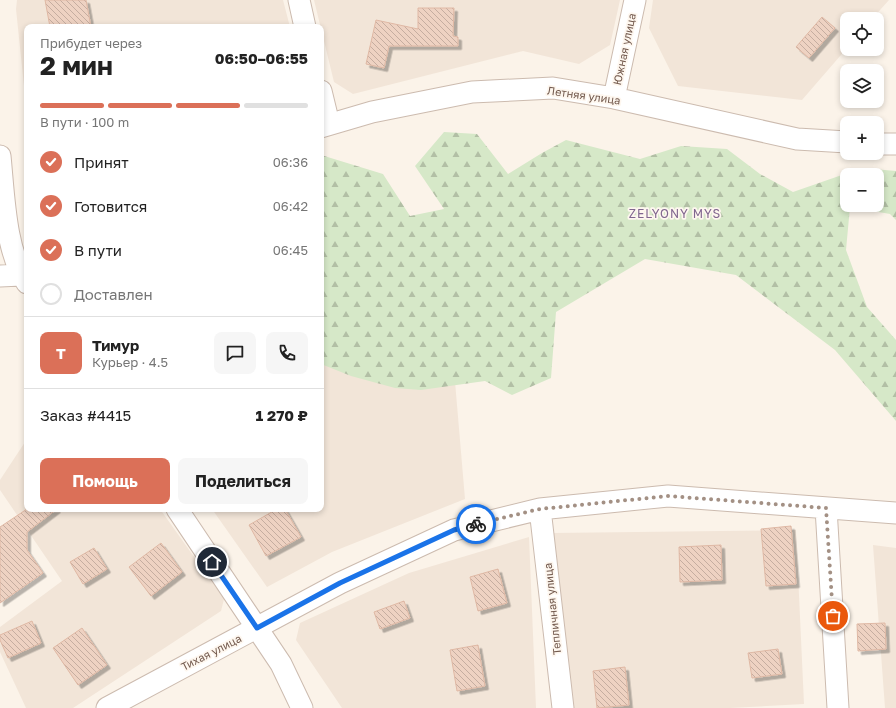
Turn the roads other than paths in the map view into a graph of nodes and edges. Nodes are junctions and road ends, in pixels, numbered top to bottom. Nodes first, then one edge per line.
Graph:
1 (299, 0) edge
2 (635, 0) edge
3 (304, 24) edge
4 (614, 98) junction
5 (325, 125) edge
6 (840, 142) edge
7 (884, 144) edge
8 (896, 144) edge
9 (0, 156) edge
10 (24, 274) edge
11 (0, 276) edge
12 (24, 277) edge
13 (826, 508) junction
14 (540, 509) junction
15 (179, 512) edge
16 (896, 513) edge
17 (257, 628) junction
18 (107, 708) edge
19 (302, 708) edge
20 (563, 708) edge
21 (838, 708) edge

1 - 3 street
2 - 4 street, Южная улица
4 - 5 street, Летняя улица
4 - 6 street, Летняя улица
7 - 8 street
9 - 10 street
11 - 12 street
13 - 14 street, Тихая улица
13 - 16 street, Тихая улица
13 - 21 street
14 - 17 street, Тихая улица
14 - 20 street, Тепличная улица
15 - 17 street
17 - 18 street, Тихая улица
17 - 19 street

